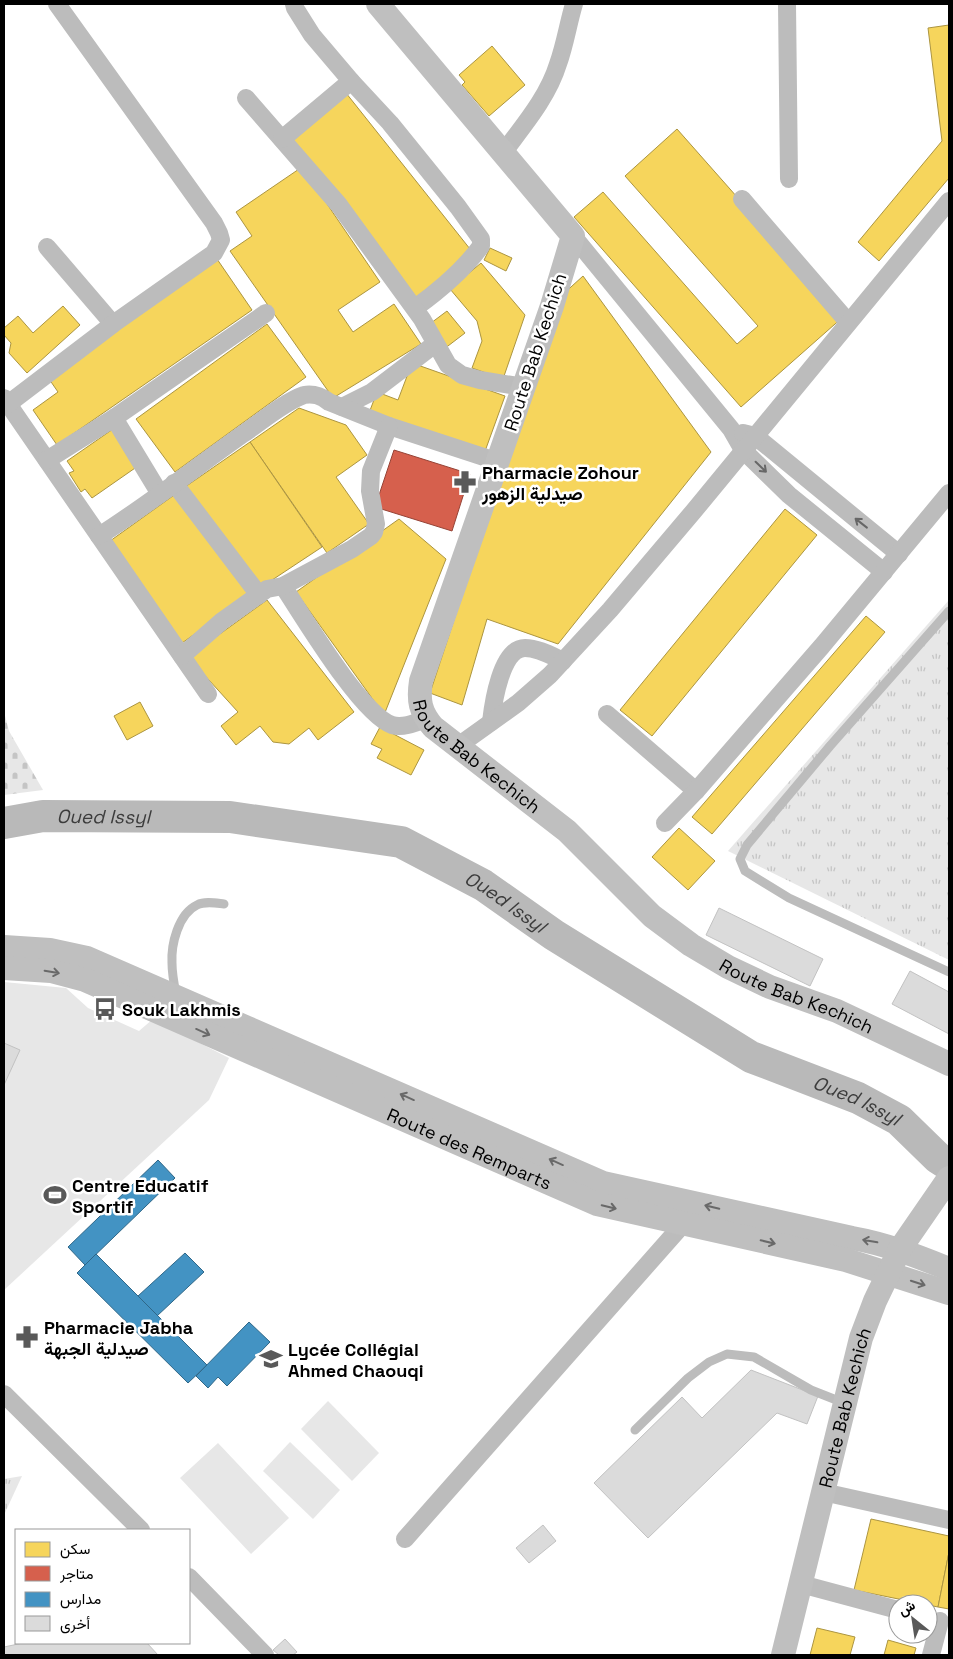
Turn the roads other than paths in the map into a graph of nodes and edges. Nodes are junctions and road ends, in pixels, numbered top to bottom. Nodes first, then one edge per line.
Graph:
1 (57, 4) edge
2 (294, 4) edge
3 (378, 4) edge
4 (574, 4) edge
5 (787, 4) edge
6 (351, 81) junction
7 (246, 98) dead end
8 (282, 139) junction
9 (503, 153) junction
10 (789, 179) dead end
11 (742, 199) dead end
12 (949, 201) edge
13 (572, 236) junction
14 (47, 247) dead end
15 (415, 308) junction
16 (266, 313) dead end
17 (848, 322) junction
18 (113, 324) junction
19 (435, 344) junction
20 (524, 388) junction
21 (6, 401) edge
22 (342, 407) junction
23 (114, 418) junction
24 (389, 426) junction
25 (731, 429) junction
26 (755, 436) junction
27 (743, 450) junction
28 (47, 460) junction
29 (499, 462) junction
30 (174, 483) junction
31 (949, 493) edge
32 (160, 494) junction
33 (99, 536) junction
34 (899, 554) junction
35 (884, 572) junction
36 (283, 586) junction
37 (259, 595) junction
38 (949, 611) edge
39 (182, 656) junction
40 (562, 661) junction
41 (208, 694) dead end
42 (607, 714) dead end
43 (426, 719) junction
44 (491, 722) junction
45 (458, 746) junction
46 (696, 791) junction
47 (665, 824) dead end
48 (224, 904) dead end
49 (4, 948) edge
50 (4, 968) edge
51 (949, 972) edge
52 (175, 1008) junction
53 (949, 1064) edge
54 (949, 1178) edge
55 (684, 1224) junction
56 (900, 1249) junction
57 (949, 1269) edge
58 (888, 1274) junction
59 (949, 1293) edge
60 (4, 1394) edge
61 (845, 1404) junction
62 (635, 1430) dead end
63 (823, 1492) junction
64 (949, 1520) edge
65 (140, 1529) edge
66 (405, 1539) dead end
67 (190, 1579) edge
68 (801, 1584) junction
69 (888, 1607) edge
70 (939, 1621) edge
71 (264, 1655) edge
72 (782, 1655) edge
73 (931, 1655) edge

1 - 18 street
2 - 6 street
3 - 9 main road
4 - 9 street
5 - 10 street
6 - 8 street
6 - 15 street
7 - 8 street
8 - 15 street
9 - 13 main road
11 - 17 street
12 - 17 street
13 - 20 main road, Route Bab Kechich
13 - 25 street
14 - 18 street
15 - 19 street
16 - 23 street
17 - 26 street
18 - 21 street
19 - 20 street
19 - 22 street
20 - 29 main road, Route Bab Kechich
21 - 28 street
22 - 24 street
22 - 30 street
23 - 28 street
23 - 32 street
24 - 29 street
24 - 36 street
25 - 26 street
25 - 27 street
26 - 27 street
34 -> 26 street
27 -> 35 street
27 - 40 street
28 - 33 street
29 - 43 main road, Route Bab Kechich
30 - 32 street
30 - 37 street
31 - 34 street
32 - 33 street
33 - 39 street
34 - 35 street
35 - 46 street
36 - 37 street
36 - 43 street
37 - 39 street
38 - 51 lane
39 - 41 street
40 - 44 street
40 - 44 street
42 - 46 street
43 - 45 main road, Route Bab Kechich
44 - 45 street
45 - 53 main road, Route Bab Kechich
46 - 47 street
48 - 52 lane
49 - 52 main road, Route des Remparts
50 -> 52 main road, Route des Remparts
52 -> 55 main road, Route des Remparts
56 -> 52 main road, Route des Remparts
54 - 56 main road, Route Bab Kechich
55 -> 58 main road, Route des Remparts
55 - 66 street
56 - 57 main road, Route des Remparts
56 - 58 main road, Route Bab Kechich
58 -> 59 main road, Route des Remparts
58 - 61 main road, Route Bab Kechich
60 - 65 street
61 - 62 lane
61 - 63 main road, Route Bab Kechich
63 - 64 street
63 - 68 main road, Route Bab Kechich
67 - 71 street
68 - 69 street
68 - 72 main road, Route Bab Kechich
70 - 73 street

